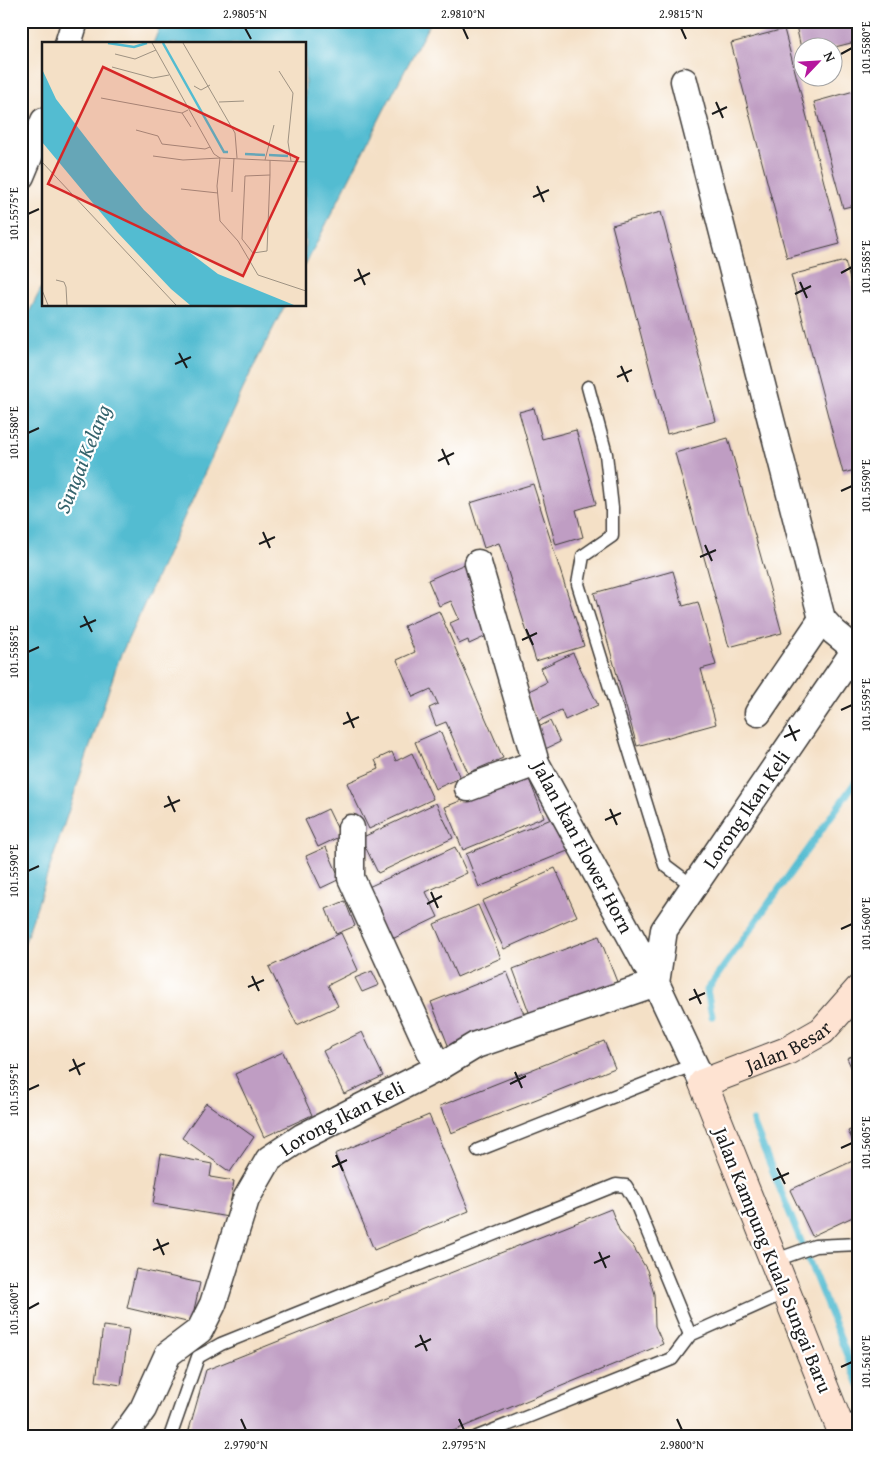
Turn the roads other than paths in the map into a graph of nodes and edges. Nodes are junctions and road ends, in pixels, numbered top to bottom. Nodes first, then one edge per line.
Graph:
1 (75, 21) edge
2 (69, 42) edge
3 (684, 81) dead end
4 (42, 125) edge
5 (21, 176) edge
6 (588, 386) dead end
7 (478, 563) dead end
8 (822, 619) junction
9 (857, 646) edge
10 (758, 713) dead end
11 (536, 763) junction
12 (468, 788) dead end
13 (351, 828) dead end
14 (693, 886) junction
15 (656, 983) junction
16 (859, 989) edge
17 (438, 1068) junction
18 (699, 1074) junction
19 (478, 1150) dead end
20 (859, 1244) edge
21 (782, 1258) junction
22 (786, 1292) junction
23 (690, 1335) junction
24 (849, 1425) edge
25 (123, 1437) edge
26 (170, 1437) edge
27 (478, 1437) edge

1 - 2 street
3 - 8 street
4 - 5 street
6 - 14 lane
7 - 11 street, Jalan Ikan Flower Horn
8 - 9 street
8 - 10 street
9 - 14 street, Lorong Ikan Keli
11 - 12 street
11 - 15 street, Jalan Ikan Flower Horn
13 - 17 street
14 - 15 street, Lorong Ikan Keli
15 - 17 street, Lorong Ikan Keli
15 - 18 street
16 - 18 street, Jalan Besar
17 - 25 street, Lorong Ikan Keli
18 - 19 lane
18 - 21 street, Jalan Kampung Kuala Sungai Baru
20 - 21 lane
21 - 22 street, Jalan Kampung Kuala Sungai Baru
22 - 23 lane
22 - 24 street, Jalan Kampung Kuala Sungai Baru
23 - 26 lane
23 - 27 lane

